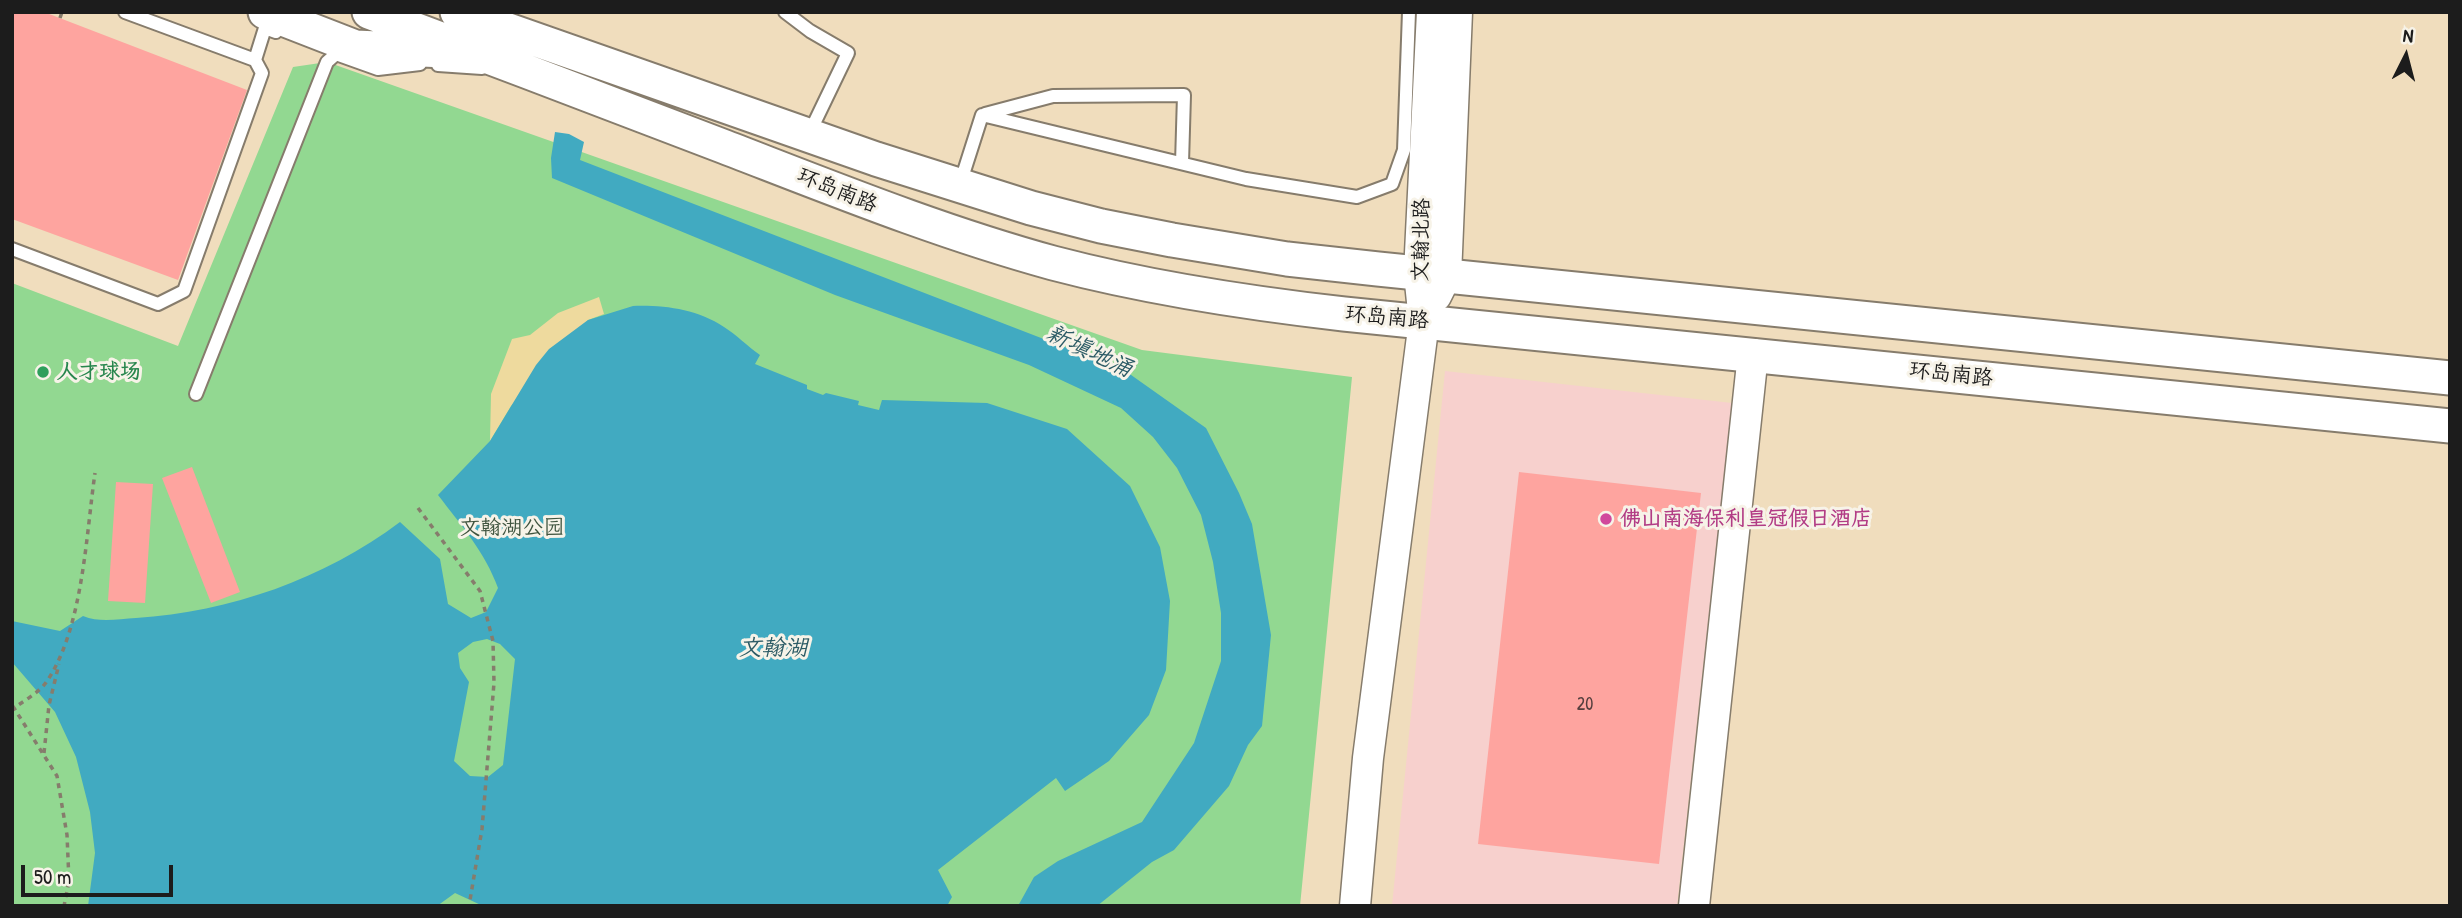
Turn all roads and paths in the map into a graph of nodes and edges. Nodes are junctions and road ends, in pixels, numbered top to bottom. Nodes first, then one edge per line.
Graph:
1 (62, 12) edge
2 (125, 12) edge
3 (265, 12) edge
4 (369, 12) edge
5 (457, 12) edge
6 (785, 12) edge
7 (1409, 12) edge
8 (1432, 12) edge
9 (1457, 12) edge
10 (60, 18) dead end
11 (289, 37) dead end
12 (475, 52) junction
13 (255, 60) junction
14 (528, 71) junction
15 (982, 115) junction
16 (809, 135) junction
17 (1182, 163) junction
18 (959, 186) junction
19 (12, 249) edge
20 (1432, 275) junction
21 (1424, 321) junction
22 (1753, 354) junction
23 (2450, 378) edge
24 (196, 394) dead end
25 (2450, 426) edge
26 (95, 473) dead end
27 (418, 508) dead end
28 (60, 658) junction
29 (13, 707) edge
30 (44, 754) junction
31 (64, 906) edge
32 (469, 906) edge
33 (1355, 906) edge
34 (1694, 906) edge

1 - 10 path
2 - 13 lane
3 - 12 main road
4 - 12 main road, 环岛南路
5 - 16 main road, 环岛南路
6 - 16 lane
7 - 17 lane
8 - 20 street, 文翰北路
9 - 20 street, 文翰北路
11 - 13 lane
12 - 14 main road, 环岛南路
13 - 19 lane
14 - 21 main road, 环岛南路
14 - 24 lane
15 - 17 lane
15 - 17 lane
15 - 18 lane
16 - 18 main road, 环岛南路
18 - 20 main road, 环岛南路
20 - 21 street, 文翰北路
20 - 23 main road, 环岛南路
21 - 22 main road, 环岛南路
21 - 33 street, 文翰北路
22 - 25 main road, 环岛南路
22 - 34 street
26 - 28 path
27 - 32 path
28 - 29 path
28 - 30 path
29 - 30 path
30 - 31 path

